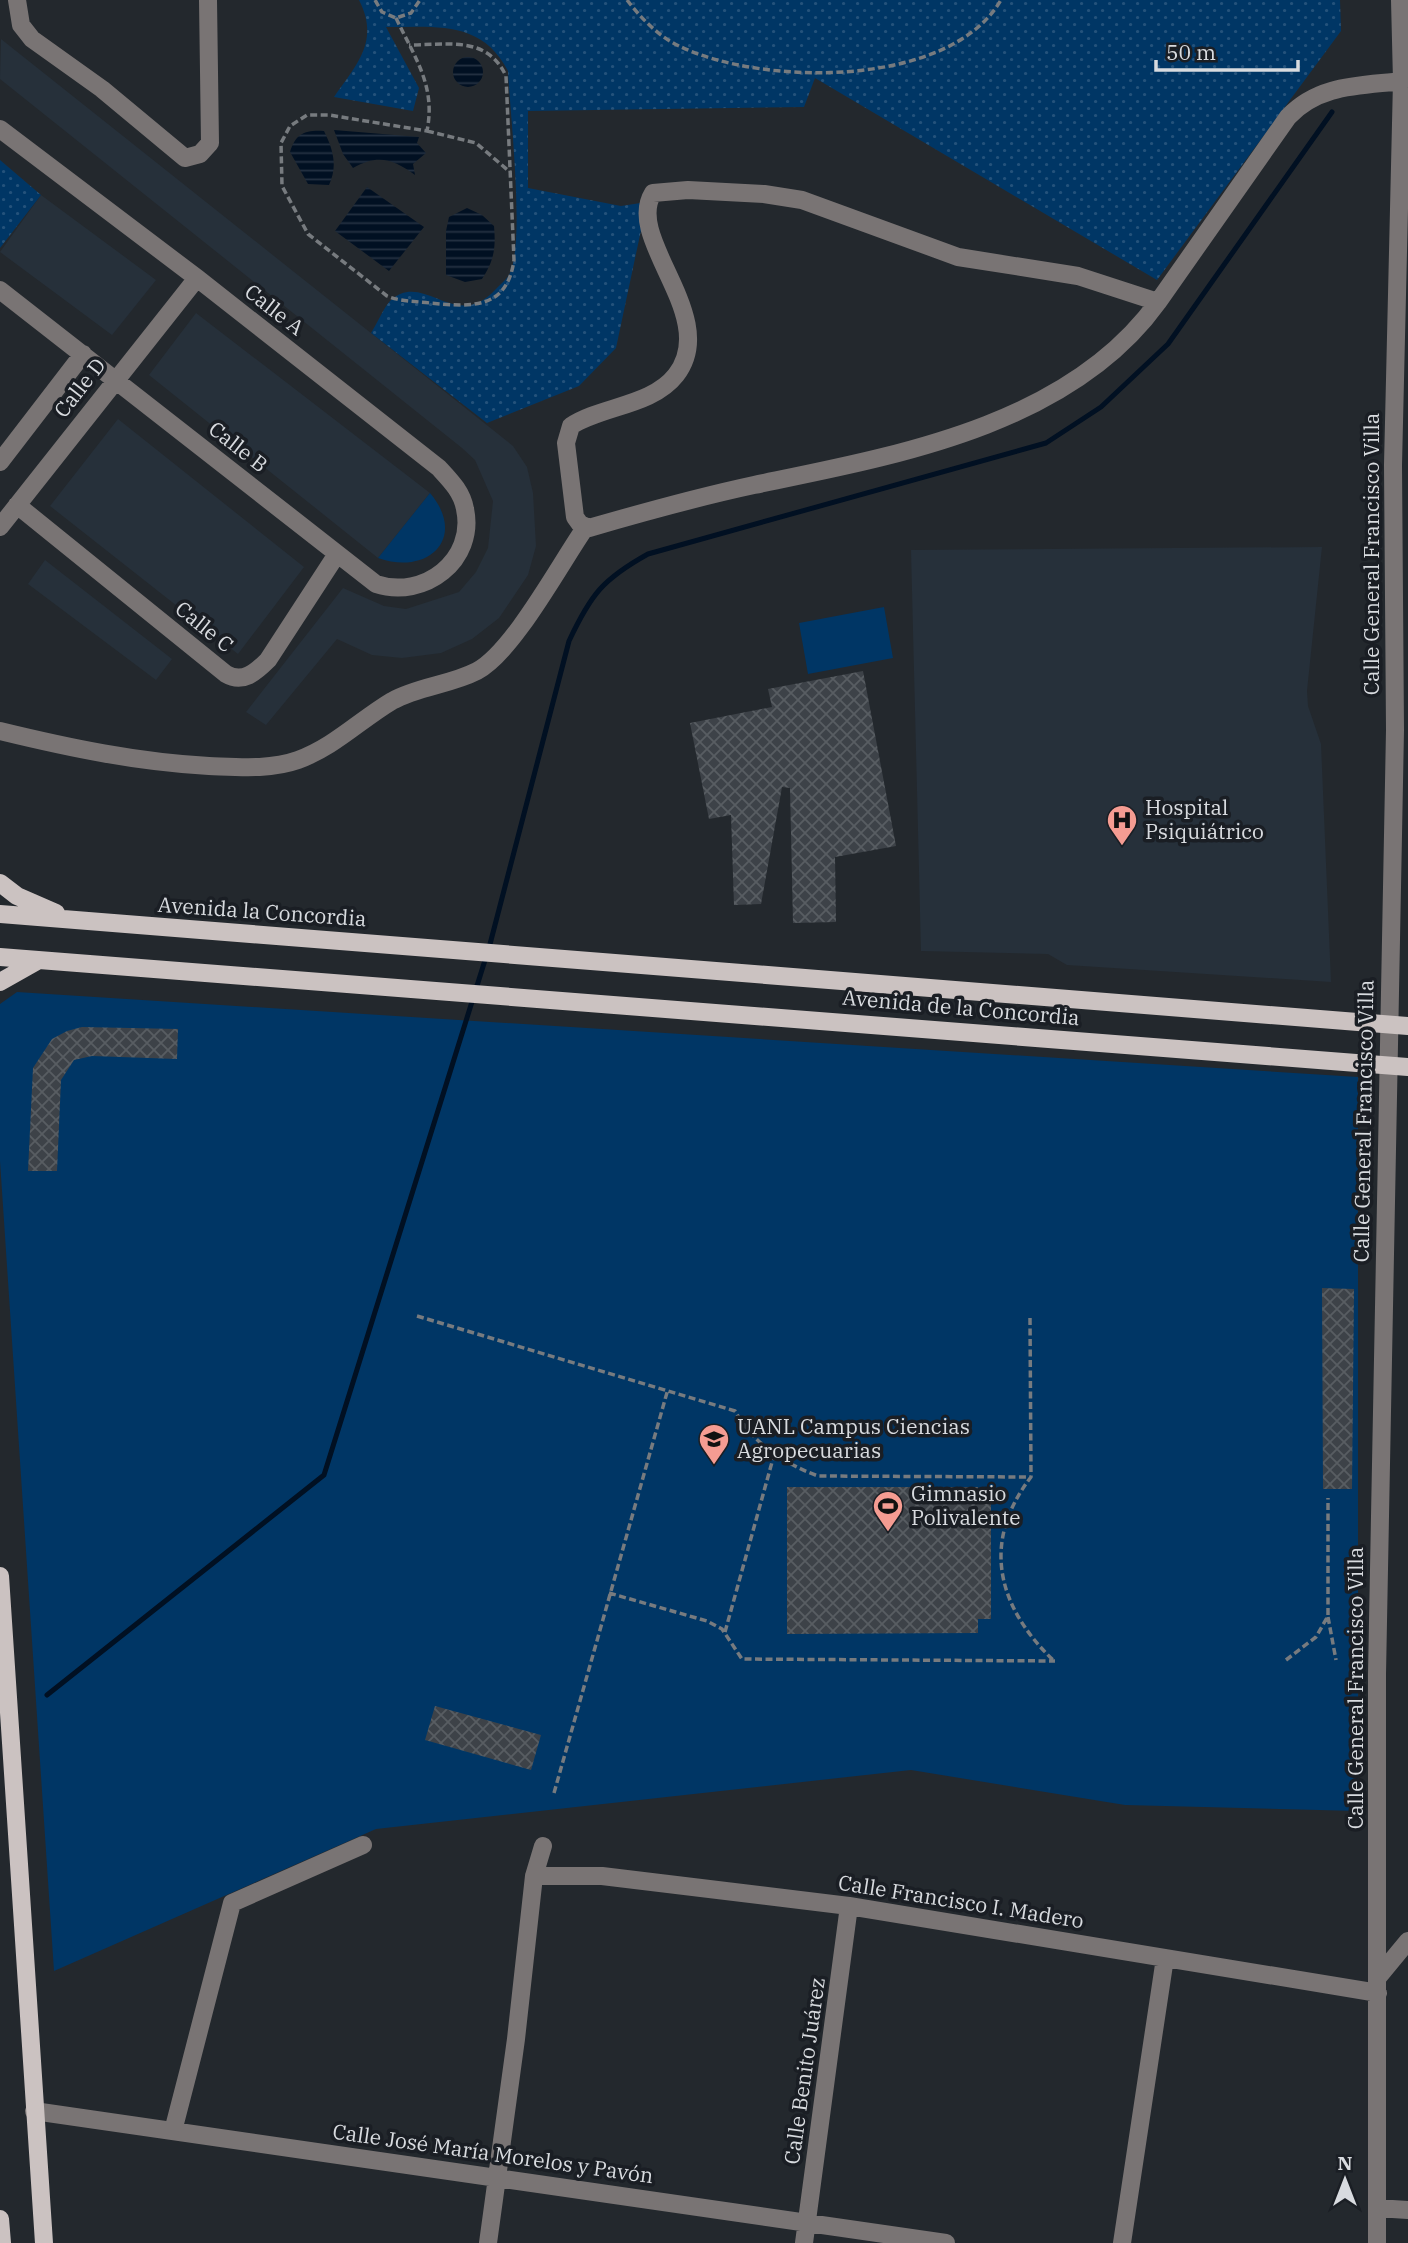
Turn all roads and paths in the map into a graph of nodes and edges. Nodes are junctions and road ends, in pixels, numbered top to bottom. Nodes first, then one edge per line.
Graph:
1 (208, 0) edge
2 (375, 0) edge
3 (420, 0) edge
4 (627, 0) edge
5 (1001, 0) edge
6 (1400, 0) edge
7 (11, 6) edge
8 (397, 18) junction
9 (409, 45) junction
10 (1402, 81) junction
11 (0, 129) edge
12 (427, 131) junction
13 (511, 173) junction
14 (197, 278) junction
15 (0, 290) edge
16 (1158, 302) junction
17 (83, 354) junction
18 (116, 379) junction
19 (0, 462) edge
20 (17, 505) junction
21 (0, 527) edge
22 (585, 528) junction
23 (337, 554) junction
24 (454, 558) joint
25 (0, 731) edge
26 (0, 883) edge
27 (0, 914) edge
28 (72, 920) junction
29 (522, 955) joint
30 (0, 957) edge
31 (40, 960) junction
32 (0, 982) edge
33 (1389, 1024) junction
34 (1408, 1026) edge
35 (1387, 1064) junction
36 (1408, 1067) edge
37 (417, 1316) dead end
38 (1030, 1318) dead end
39 (668, 1390) junction
40 (774, 1455) junction
41 (1031, 1476) junction
42 (1328, 1498) dead end
43 (0, 1576) edge
44 (609, 1593) junction
45 (1328, 1616) junction
46 (725, 1632) junction
47 (1286, 1660) dead end
48 (1336, 1660) dead end
49 (554, 1793) dead end
50 (363, 1845) dead end
51 (543, 1846) dead end
52 (534, 1876) junction
53 (849, 1906) junction
54 (1408, 1941) edge
55 (1165, 1958) junction
56 (1378, 1985) junction
57 (34, 2111) junction
58 (173, 2131) junction
59 (498, 2178) junction
60 (1377, 2208) junction
61 (1408, 2210) edge
62 (0, 2219) edge
63 (807, 2223) junction
64 (2, 2243) edge
65 (44, 2243) edge
66 (488, 2243) edge
67 (804, 2243) edge
68 (946, 2243) edge
69 (1122, 2243) edge
70 (1377, 2243) edge

1 - 7 street
2 - 8 path
3 - 8 path
4 - 5 path
6 - 10 street, Calle General Francisco Villa
8 - 9 path
9 - 12 path
9 - 13 path
10 - 16 street
10 - 33 street, Calle General Francisco Villa
11 - 14 street, Calle A
12 - 13 path
12 - 13 path
14 - 18 street, Calle D
14 - 24 street, Calle A
15 - 17 street, Calle B
16 - 22 street
16 - 22 street
17 - 18 street, Calle B
17 - 19 street
18 - 20 street, Calle D
18 - 23 street, Calle B
20 - 21 street, Calle D
20 - 23 street, Calle C
22 - 25 street
23 - 24 street, Calle B
26 - 28 main road
27 - 28 main road, Avenida la Concordia
28 - 29 main road, Avenida la Concordia
29 - 33 main road, Avenida de la Concordia
30 - 31 main road
31 - 32 main road
31 - 35 main road, Avenida de la Concordia
33 - 34 main road, Avenida de la Concordia
33 - 35 street, Calle General Francisco Villa
35 - 36 main road, Avenida de la Concordia
35 - 56 street, Calle General Francisco Villa
37 - 39 path
38 - 41 path
39 - 40 path
39 - 44 path
40 - 41 path
40 - 46 path
41 - 46 path
42 - 45 path
43 - 57 main road
44 - 46 path
44 - 49 path
45 - 47 path
45 - 48 path
50 - 58 street
51 - 52 street
52 - 53 street, Calle Francisco I. Madero
52 - 59 street
53 - 55 street, Calle Francisco I. Madero
53 - 63 street, Calle Benito Juárez
54 - 56 street
55 - 56 street, Calle Francisco I. Madero
55 - 69 street
56 - 60 street, Calle General Francisco Villa
57 - 58 street, Calle José María Morelos y Pavón
57 - 65 main road
58 - 59 street, Calle José María Morelos y Pavón
59 - 63 street, Calle José María Morelos y Pavón
59 - 66 street
60 - 61 street
60 - 70 street, Calle General Francisco Villa
62 - 64 main road
63 - 67 street, Calle Benito Juárez
63 - 68 street, Calle José María Morelos y Pavón

